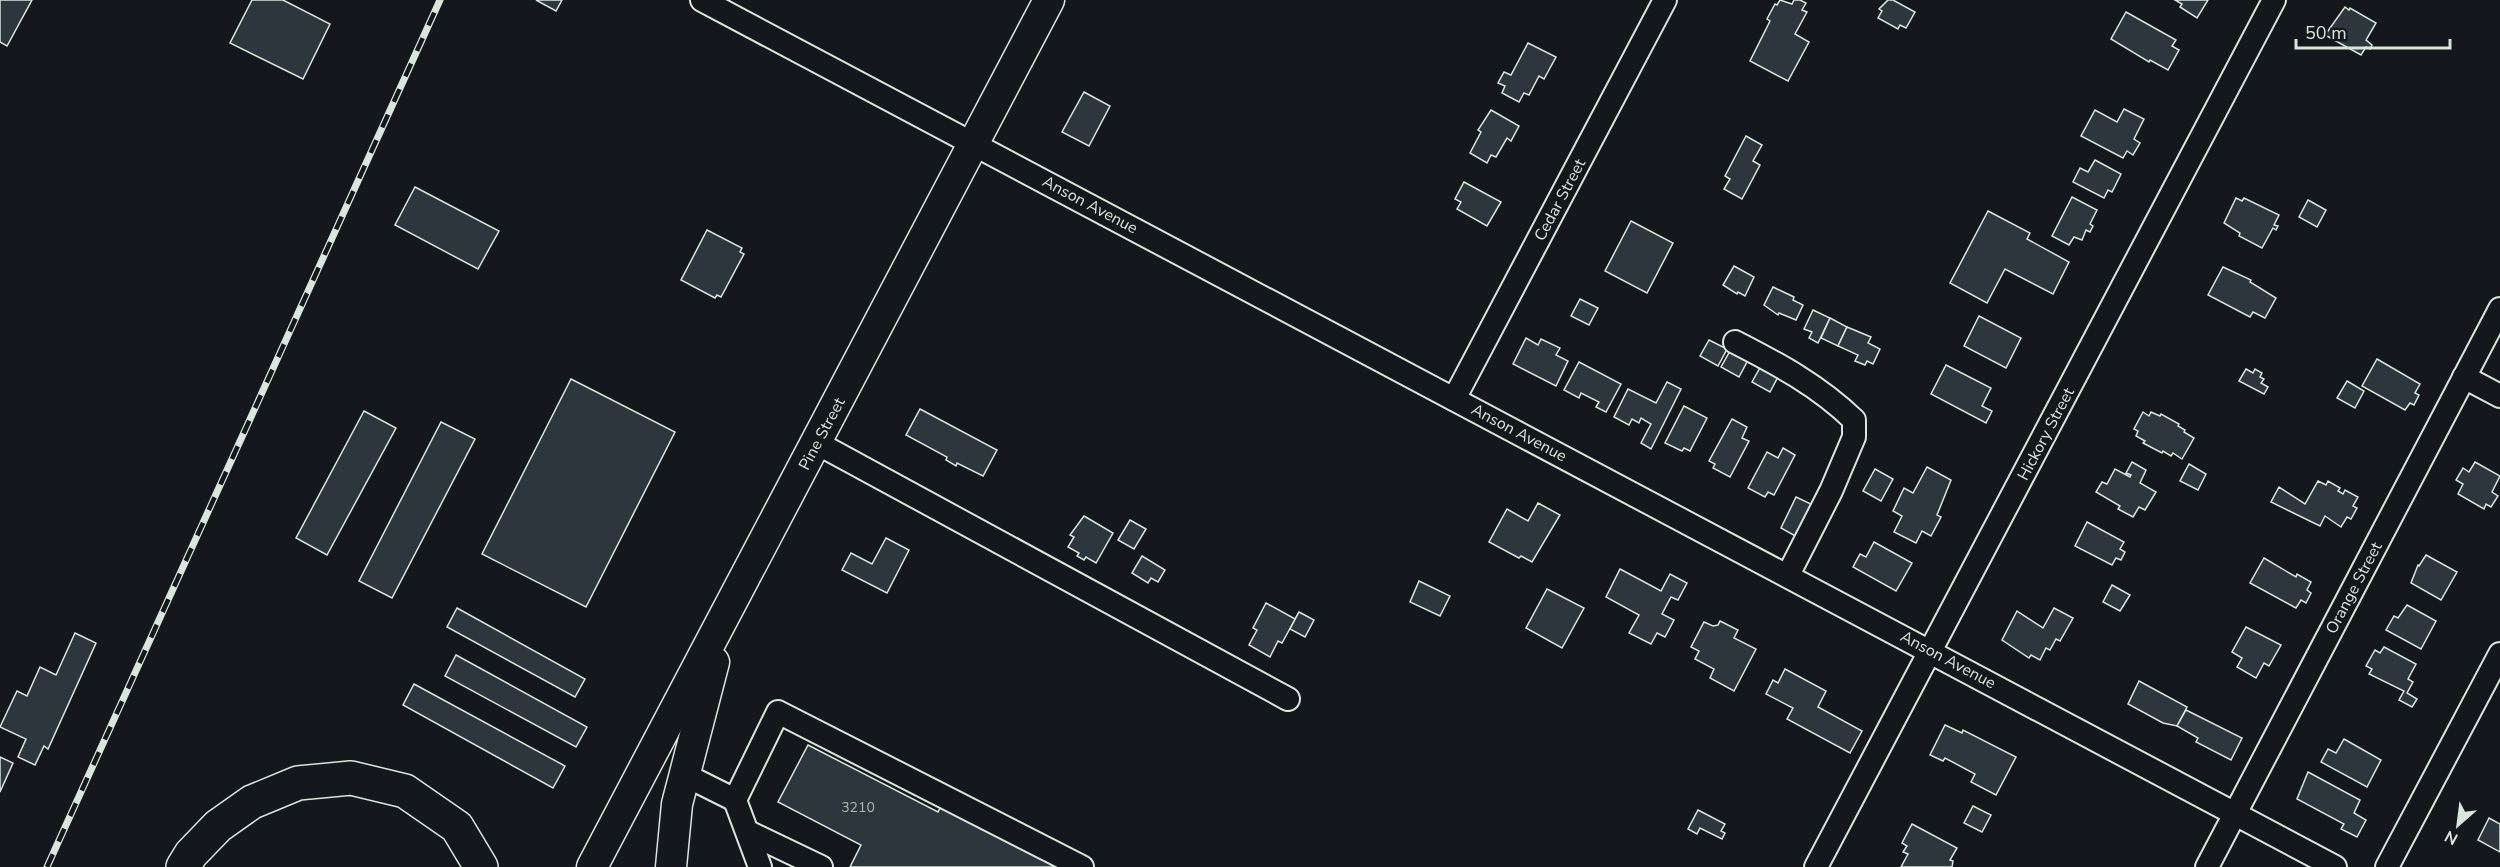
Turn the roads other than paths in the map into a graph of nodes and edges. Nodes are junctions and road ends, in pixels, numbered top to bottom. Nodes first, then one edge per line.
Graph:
1 (702, 0) edge
2 (1049, 0) edge
3 (1665, 0) edge
4 (2274, 0) edge
5 (974, 143) junction
6 (2500, 309) edge
7 (1735, 342) dead end
8 (2464, 377) junction
9 (2500, 396) edge
10 (1454, 399) junction
11 (818, 443) junction
12 (1788, 576) junction
13 (726, 614) junction
14 (1932, 651) junction
15 (2500, 654) edge
16 (1288, 699) dead end
17 (685, 775) junction
18 (735, 800) junction
19 (2235, 814) junction
20 (748, 832) junction
21 (183, 867) edge
22 (482, 867) edge
23 (592, 867) edge
24 (671, 867) edge
25 (760, 867) edge
26 (821, 867) edge
27 (1082, 867) edge
28 (1816, 867) edge
29 (2207, 867) edge
30 (2335, 867) edge
31 (2386, 867) edge

1 - 5 street, Anson Avenue
2 - 5 main road, Pine Street
3 - 10 street, Cedar Street
4 - 14 street, Hickory Street
5 - 10 street, Anson Avenue
5 - 11 main road, Pine Street
6 - 8 street, Orange Street
7 - 12 street
8 - 9 street
8 - 19 street, Orange Street
10 - 12 street, Anson Avenue
11 - 13 main road, Pine Street
11 - 16 street
12 - 14 street, Anson Avenue
13 - 17 main road
13 - 23 main road, Pine Street
14 - 19 street, Anson Avenue
14 - 28 street, Hickory Street
15 - 31 street
17 - 18 street
17 - 24 main road
18 - 20 street
18 - 27 street
19 - 29 street, Orange Street
19 - 30 street, Anson Avenue
20 - 25 street
20 - 26 street
21 - 22 highway

